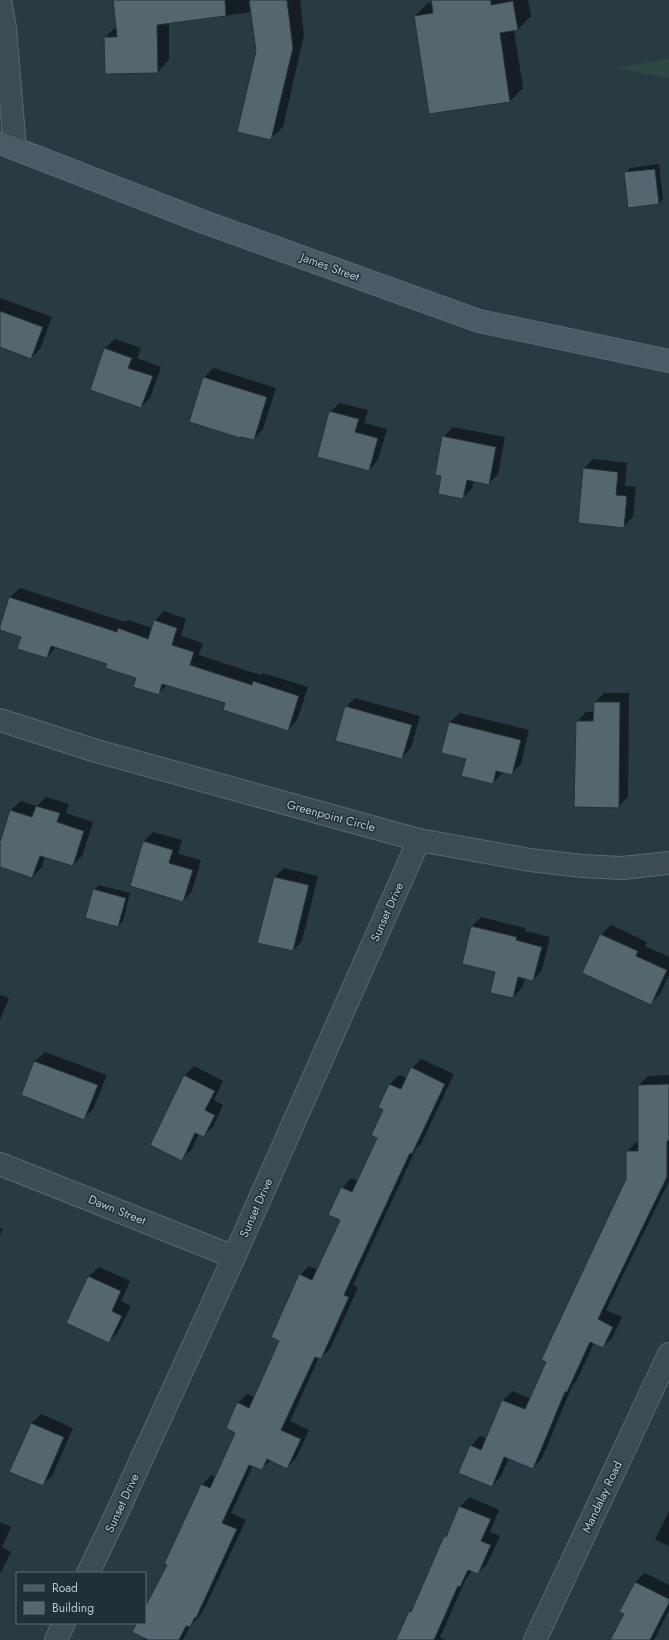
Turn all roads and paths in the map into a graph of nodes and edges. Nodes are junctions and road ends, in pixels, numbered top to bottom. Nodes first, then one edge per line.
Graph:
1 (0, 0) edge
2 (7, 146) edge
3 (669, 361) edge
4 (0, 720) edge
5 (419, 840) junction
6 (669, 863) edge
7 (0, 1164) edge
8 (234, 1257) junction
9 (669, 1354) edge
10 (88, 1572) edge
11 (64, 1624) edge
12 (56, 1640) edge
13 (534, 1640) edge

1 - 2 street
2 - 3 main road, James Street
4 - 5 street, Greenpoint Circle
5 - 6 street, Greenpoint Circle
5 - 8 street, Sunset Drive
7 - 8 street, Dawn Street
8 - 10 street, Sunset Drive
9 - 13 street, Mandalay Road
11 - 12 street

